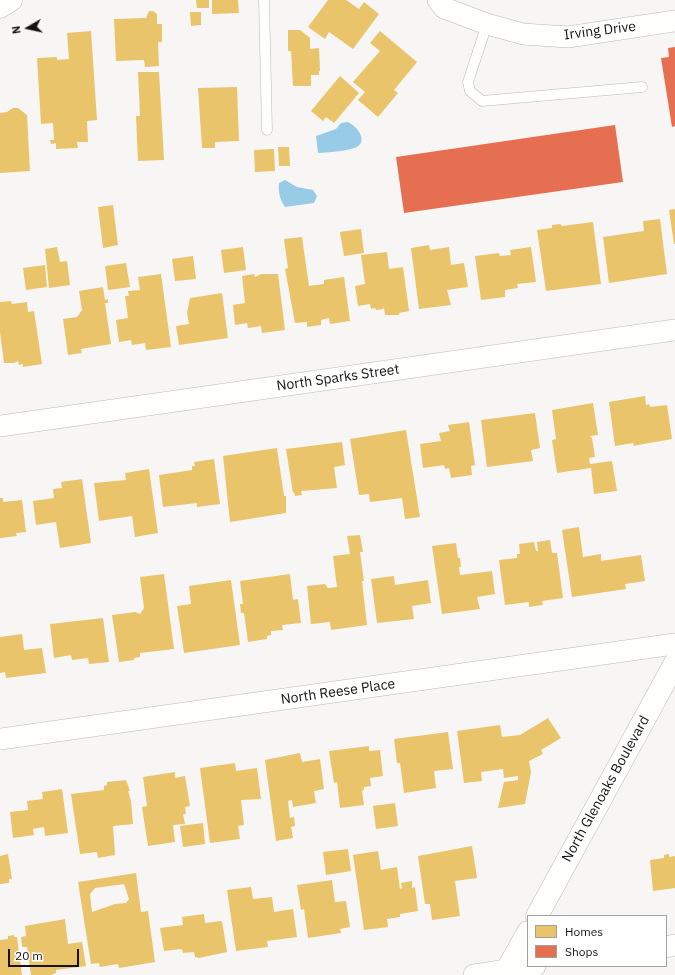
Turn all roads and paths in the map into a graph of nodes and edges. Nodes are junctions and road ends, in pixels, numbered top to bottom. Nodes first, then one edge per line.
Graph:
1 (11, 0) edge
2 (264, 0) edge
3 (438, 0) edge
4 (0, 7) edge
5 (675, 21) edge
6 (486, 24) junction
7 (642, 87) dead end
8 (267, 130) dead end
9 (675, 330) edge
10 (0, 426) edge
11 (675, 644) edge
12 (675, 662) edge
13 (0, 739) edge
14 (538, 915) edge
15 (527, 934) edge
16 (531, 967) edge
17 (506, 973) edge
18 (474, 975) edge

1 - 4 main road
2 - 8 lane
3 - 6 street, Irving Drive
5 - 6 street, Irving Drive
6 - 7 lane
9 - 10 street, North Sparks Street
11 - 13 street, North Reese Place
12 - 14 main road, North Glenoaks Boulevard
15 - 17 main road
16 - 17 street
17 - 18 street

